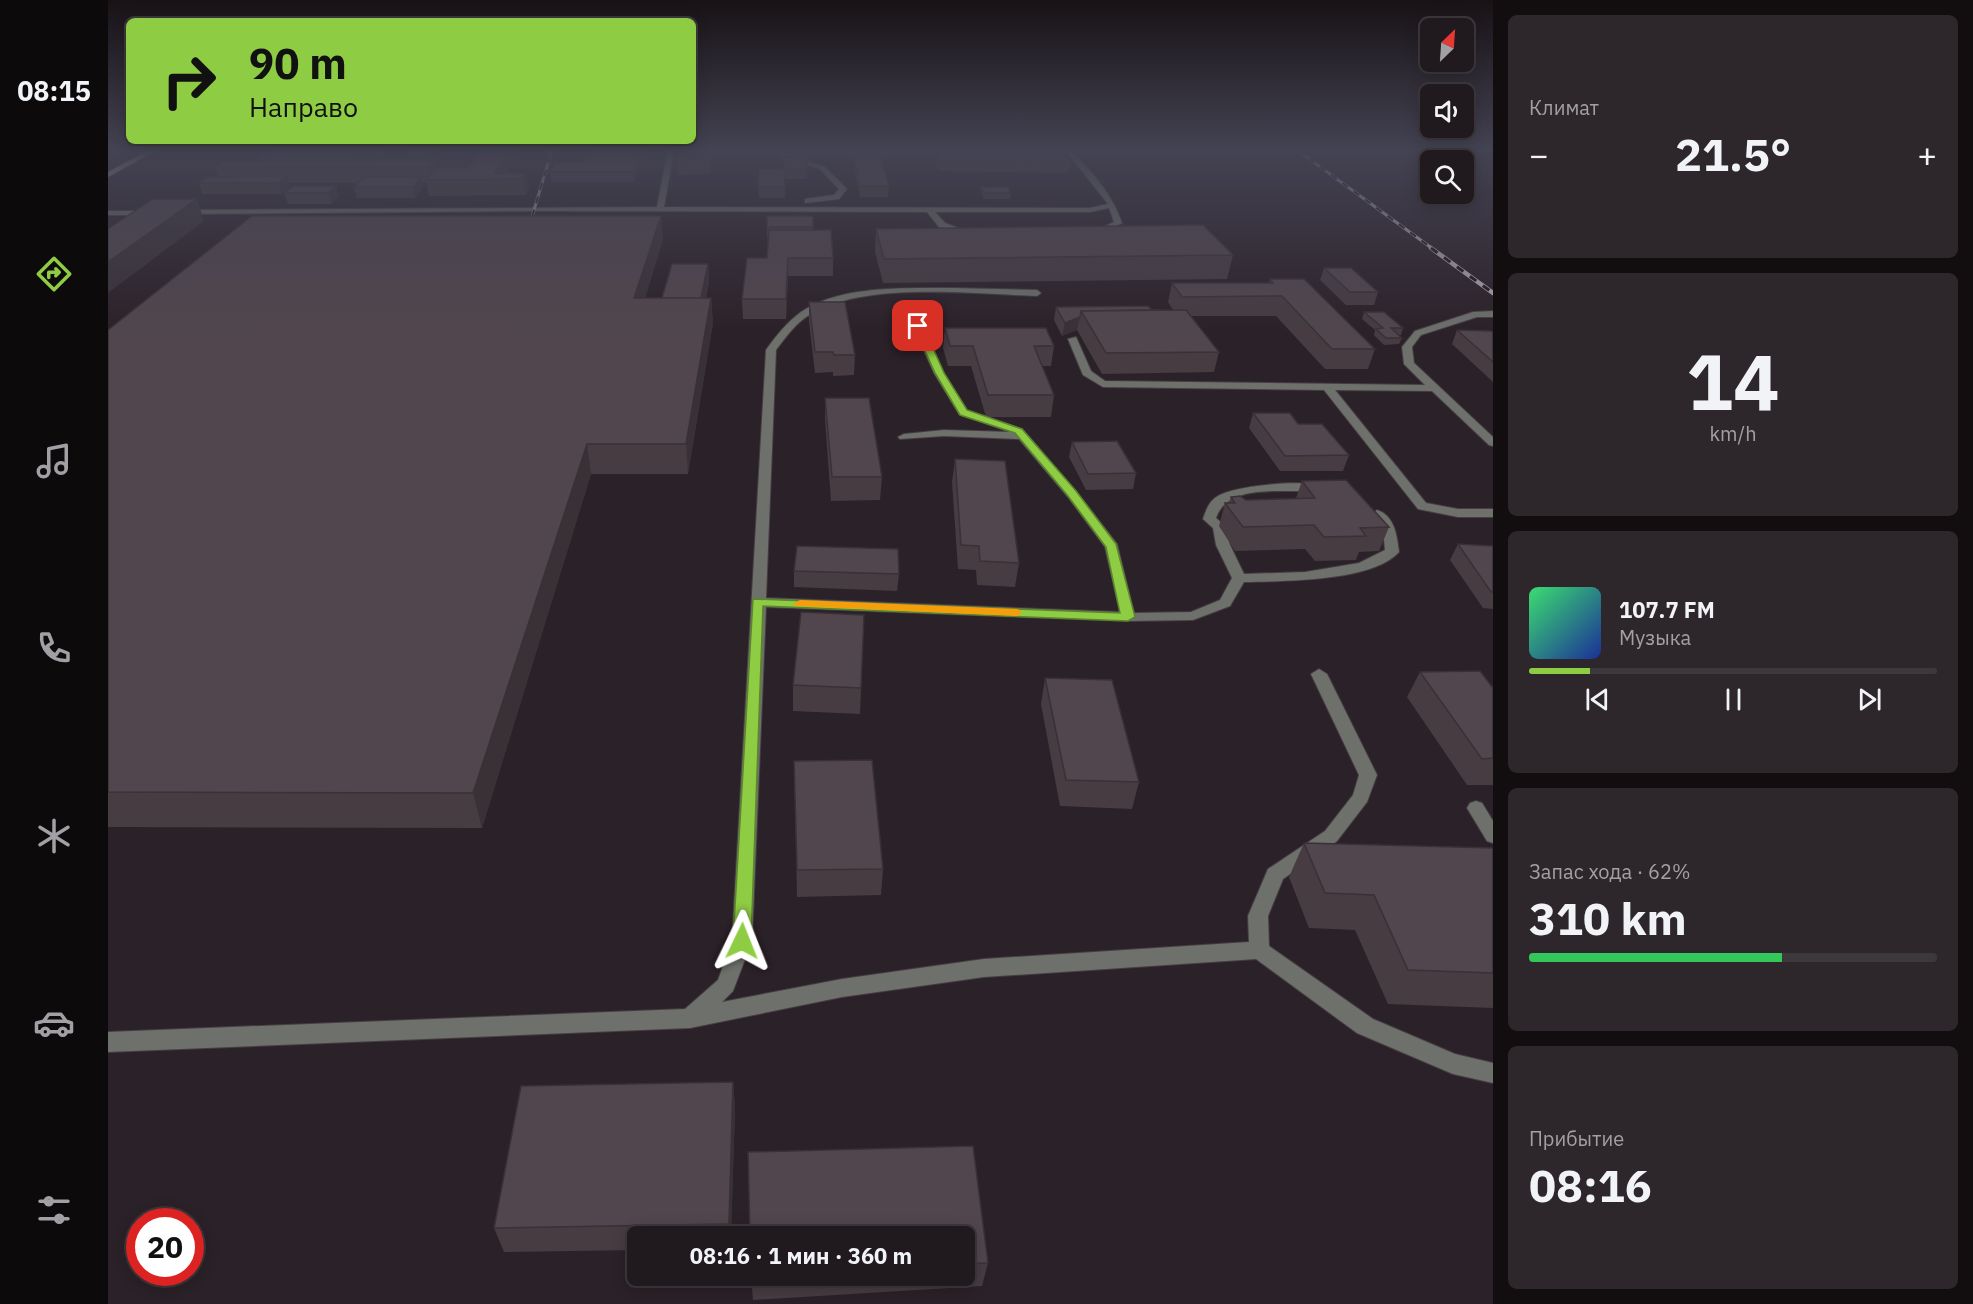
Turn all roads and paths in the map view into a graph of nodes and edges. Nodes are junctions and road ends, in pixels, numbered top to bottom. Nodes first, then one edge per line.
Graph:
1 (363, 211) edge
2 (931, 211) edge
3 (1114, 211) edge
4 (179, 212) edge
5 (108, 213) edge
6 (132, 213) junction
7 (156, 213) edge
8 (116, 224) edge
9 (972, 235) edge
10 (1082, 236) edge
11 (1037, 292) dead end
12 (1493, 314) edge
13 (918, 326) dead end
14 (1073, 339) dead end
15 (1329, 388) junction
16 (1433, 388) junction
17 (904, 437) dead end
18 (1023, 437) junction
19 (1493, 443) edge
20 (1329, 490) edge
21 (1368, 504) edge
22 (1493, 513) edge
23 (1239, 578) junction
24 (757, 602) junction
25 (1128, 617) junction
26 (1319, 674) dead end
27 (1476, 808) dead end
28 (1493, 836) edge
29 (1259, 950) junction
30 (690, 1018) junction
31 (108, 1042) edge
32 (1493, 1073) edge

1 - 4 street
2 - 9 street
3 - 10 street
5 - 6 street
6 - 7 street
6 - 8 street
11 - 24 street
12 - 16 street
13 - 18 street
14 - 15 street
15 - 16 street
15 - 22 street
16 - 19 street
17 - 18 street
18 - 25 street
20 - 23 street
21 - 23 street
23 - 25 street
24 - 25 street
24 - 30 street
26 - 29 street
27 - 28 street
29 - 30 street
29 - 32 street
30 - 31 street

